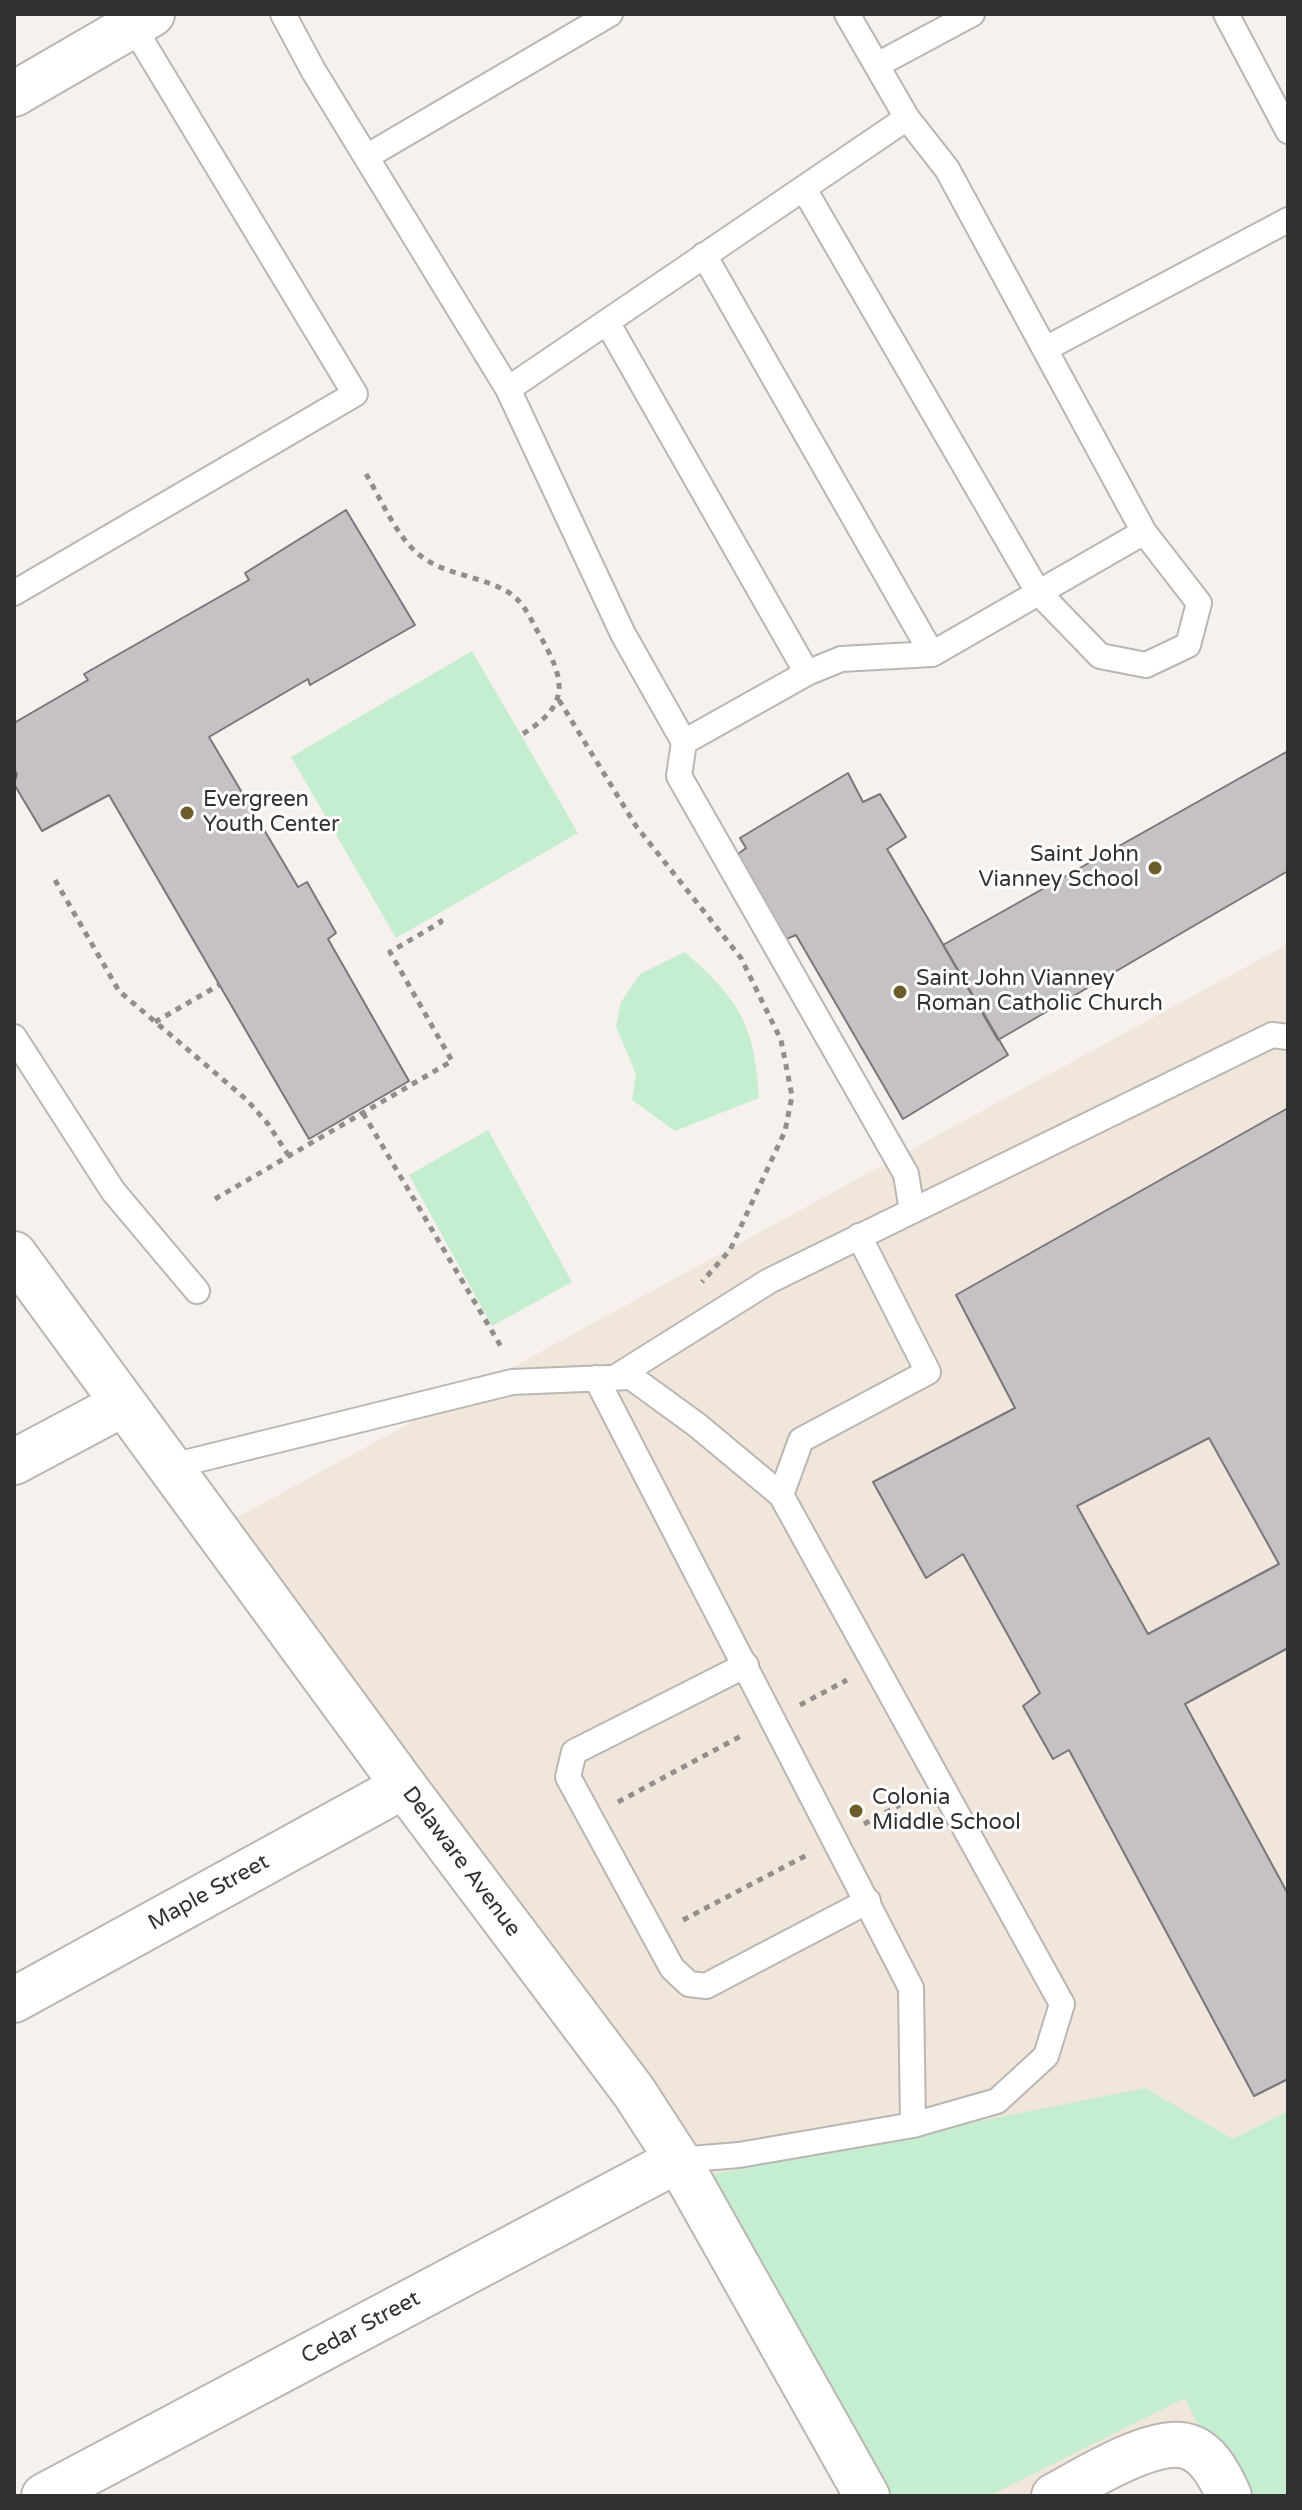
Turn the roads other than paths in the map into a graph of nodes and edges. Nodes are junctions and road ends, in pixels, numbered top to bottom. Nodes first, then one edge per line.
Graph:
1 (283, 14) edge
2 (610, 14) edge
3 (847, 14) edge
4 (972, 14) edge
5 (1226, 14) edge
6 (137, 18) edge
7 (877, 65) junction
8 (14, 94) edge
9 (907, 118) junction
10 (1288, 131) edge
11 (366, 157) junction
12 (804, 189) junction
13 (1288, 220) edge
14 (704, 255) junction
15 (607, 322) junction
16 (1045, 349) junction
17 (508, 389) junction
18 (1144, 532) junction
19 (1038, 592) junction
20 (14, 593) edge
21 (932, 654) junction
22 (807, 673) junction
23 (684, 742) junction
24 (14, 1037) edge
25 (1288, 1037) edge
26 (912, 1211) junction
27 (859, 1236) junction
28 (14, 1254) edge
29 (197, 1291) dead end
30 (606, 1378) junction
31 (123, 1404) junction
32 (14, 1462) edge
33 (168, 1467) junction
34 (781, 1495) junction
35 (746, 1665) junction
36 (404, 1786) junction
37 (868, 1901) junction
38 (14, 2000) edge
39 (913, 2125) junction
40 (678, 2160) junction
41 (44, 2496) edge
42 (867, 2496) edge
43 (1054, 2496) edge
44 (1229, 2496) edge

1 - 11 lane
2 - 11 lane
3 - 7 lane
4 - 7 lane
5 - 10 lane
6 - 8 street
6 - 20 lane
7 - 9 lane
9 - 12 lane
9 - 16 lane
11 - 17 lane
12 - 14 lane
12 - 19 lane
13 - 16 lane
14 - 15 lane
14 - 21 lane
15 - 17 lane
15 - 22 lane
16 - 18 lane
17 - 23 lane
18 - 19 lane
18 - 19 lane
19 - 21 lane
21 - 22 lane
22 - 23 lane
23 - 26 lane
24 - 29 lane
25 - 26 lane
26 - 27 lane
27 - 30 lane
27 - 34 lane
28 - 31 street, Delaware Avenue
30 - 33 lane
30 - 34 lane
30 - 35 lane
31 - 32 street
31 - 33 street, Delaware Avenue
33 - 36 street, Delaware Avenue
34 - 39 lane
35 - 37 lane
35 - 37 lane
36 - 38 street, Maple Street
36 - 40 street, Delaware Avenue
37 - 39 lane
39 - 40 lane
40 - 41 street, Cedar Street
40 - 42 street, Delaware Avenue
43 - 44 street

